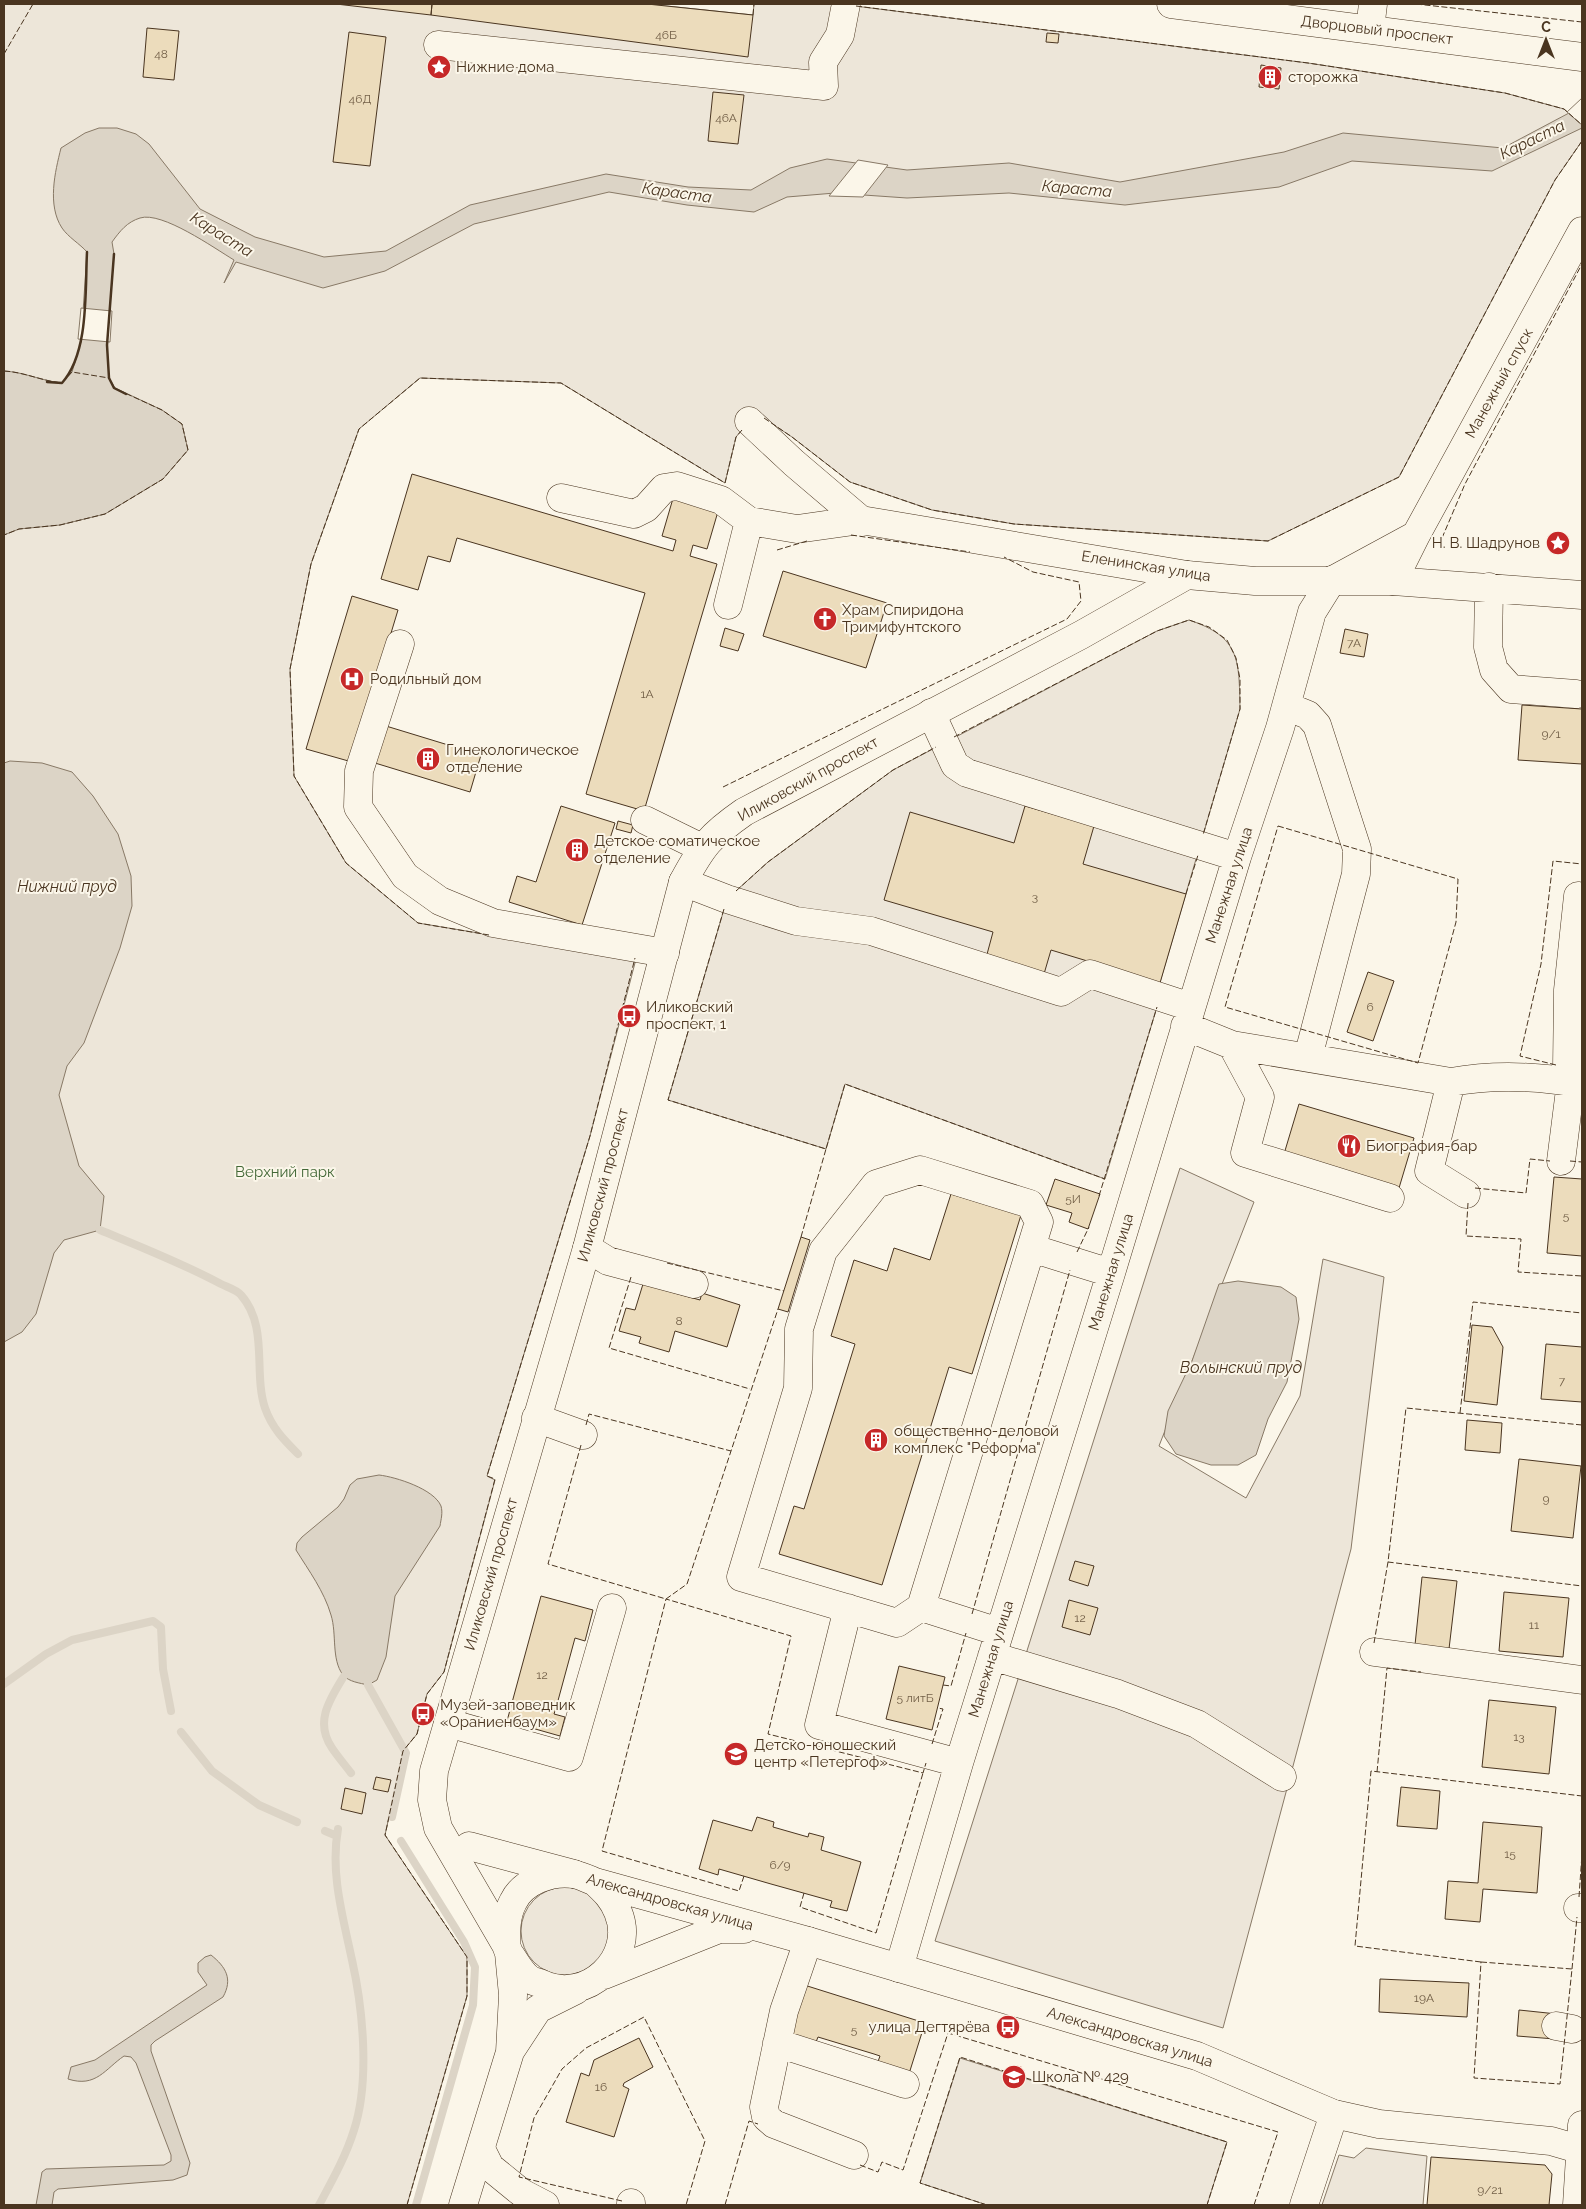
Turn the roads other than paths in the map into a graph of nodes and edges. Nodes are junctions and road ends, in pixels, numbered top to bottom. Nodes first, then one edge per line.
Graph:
1 (846, 4) edge
2 (1171, 4) edge
3 (1372, 16) edge
4 (438, 45) dead end
5 (1582, 57) edge
6 (1582, 231) edge
7 (748, 422) dead end
8 (561, 498) dead end
9 (861, 520) junction
10 (749, 521) junction
11 (1416, 535) junction
12 (1187, 575) junction
13 (1332, 580) junction
14 (1393, 582) junction
15 (1489, 587) junction
16 (1582, 595) edge
17 (728, 605) dead end
18 (400, 644) dead end
19 (1576, 694) dead end
20 (1286, 706) junction
21 (931, 712) junction
22 (645, 820) dead end
23 (702, 848) junction
24 (1237, 857) junction
25 (683, 882) junction
26 (1578, 896) dead end
27 (665, 953) junction
28 (1575, 990) edge
29 (1188, 1017) junction
30 (1232, 1044) junction
31 (1308, 1057) junction
32 (1451, 1082) junction
33 (1571, 1082) edge
34 (1561, 1161) dead end
35 (1466, 1194) dead end
36 (1390, 1198) dead end
37 (587, 1248) junction
38 (1032, 1248) junction
39 (1111, 1273) junction
40 (694, 1284) dead end
41 (536, 1418) junction
42 (584, 1435) dead end
43 (921, 1607) junction
44 (612, 1608) dead end
45 (848, 1608) junction
46 (996, 1644) junction
47 (1374, 1652) dead end
48 (1582, 1680) edge
49 (448, 1723) junction
50 (959, 1763) junction
51 (1282, 1777) dead end
52 (469, 1846) dead end
53 (585, 1878) junction
54 (766, 1929) junction
55 (808, 1941) junction
56 (508, 1949) junction
57 (900, 1968) junction
58 (601, 1977) junction
59 (776, 2044) junction
60 (510, 2052) junction
61 (906, 2084) dead end
62 (1334, 2114) junction
63 (1582, 2141) edge
64 (481, 2149) junction
65 (854, 2156) dead end
66 (463, 2205) edge
67 (545, 2205) edge
68 (1304, 2205) edge
69 (1577, 2205) edge

1 - 4 main road
2 - 3 main road, Дворцовый проспект
3 - 5 main road, Дворцовый проспект
6 - 11 main road, Манежный спуск
7 - 9 main road
8 - 10 main road
9 - 10 main road
9 - 12 main road, Еленинская улица
10 - 17 main road
11 - 13 main road
11 - 14 main road, Манежный спуск
12 - 13 main road, Еленинская улица
12 - 21 main road, Иликовский проспект
13 - 14 main road, Еленинская улица
13 - 20 main road, Манежная улица
14 - 15 main road, Еленинская улица
15 - 16 main road, Еленинская улица
15 - 19 main road
18 - 27 main road
20 - 24 main road, Манежная улица
20 - 31 main road
21 - 23 main road, Иликовский проспект
21 - 24 main road
22 - 23 main road
23 - 25 main road, Иликовский проспект
24 - 29 main road, Манежная улица
25 - 27 main road, Иликовский проспект
25 - 29 main road
26 - 28 main road
27 - 37 main road, Иликовский проспект
28 - 33 main road
29 - 30 main road
29 - 39 main road, Манежная улица
30 - 31 main road
30 - 36 main road
31 - 32 main road
32 - 33 main road
32 - 35 main road
33 - 34 main road
37 - 40 main road
37 - 41 main road, Иликовский проспект
38 - 39 main road
38 - 43 main road
38 - 45 main road
39 - 46 main road, Манежная улица
41 - 42 main road
41 - 49 main road, Иликовский проспект
43 - 45 main road
43 - 46 main road
44 - 49 main road
45 - 50 main road
46 - 50 main road, Манежная улица
46 - 51 main road
47 - 48 main road
49 - 56 main road, Иликовский проспект
50 - 57 main road, Манежная улица
52 - 53 main road, Александровская улица
53 - 54 main road, Александровская улица
53 - 56 main road
53 - 58 main road
54 - 55 main road, Александровская улица
54 - 58 main road, Александровская улица
55 - 57 main road, Александровская улица
55 - 59 main road
56 - 58 main road
56 - 60 main road, Иликовский проспект
57 - 62 main road, Александровская улица
58 - 60 main road, Иликовский проспект
59 - 61 main road
59 - 65 main road
60 - 64 main road, Иликовский проспект
62 - 63 main road, Александровская улица
62 - 68 main road
63 - 69 main road
64 - 66 main road, Иликовский проспект
64 - 67 main road

